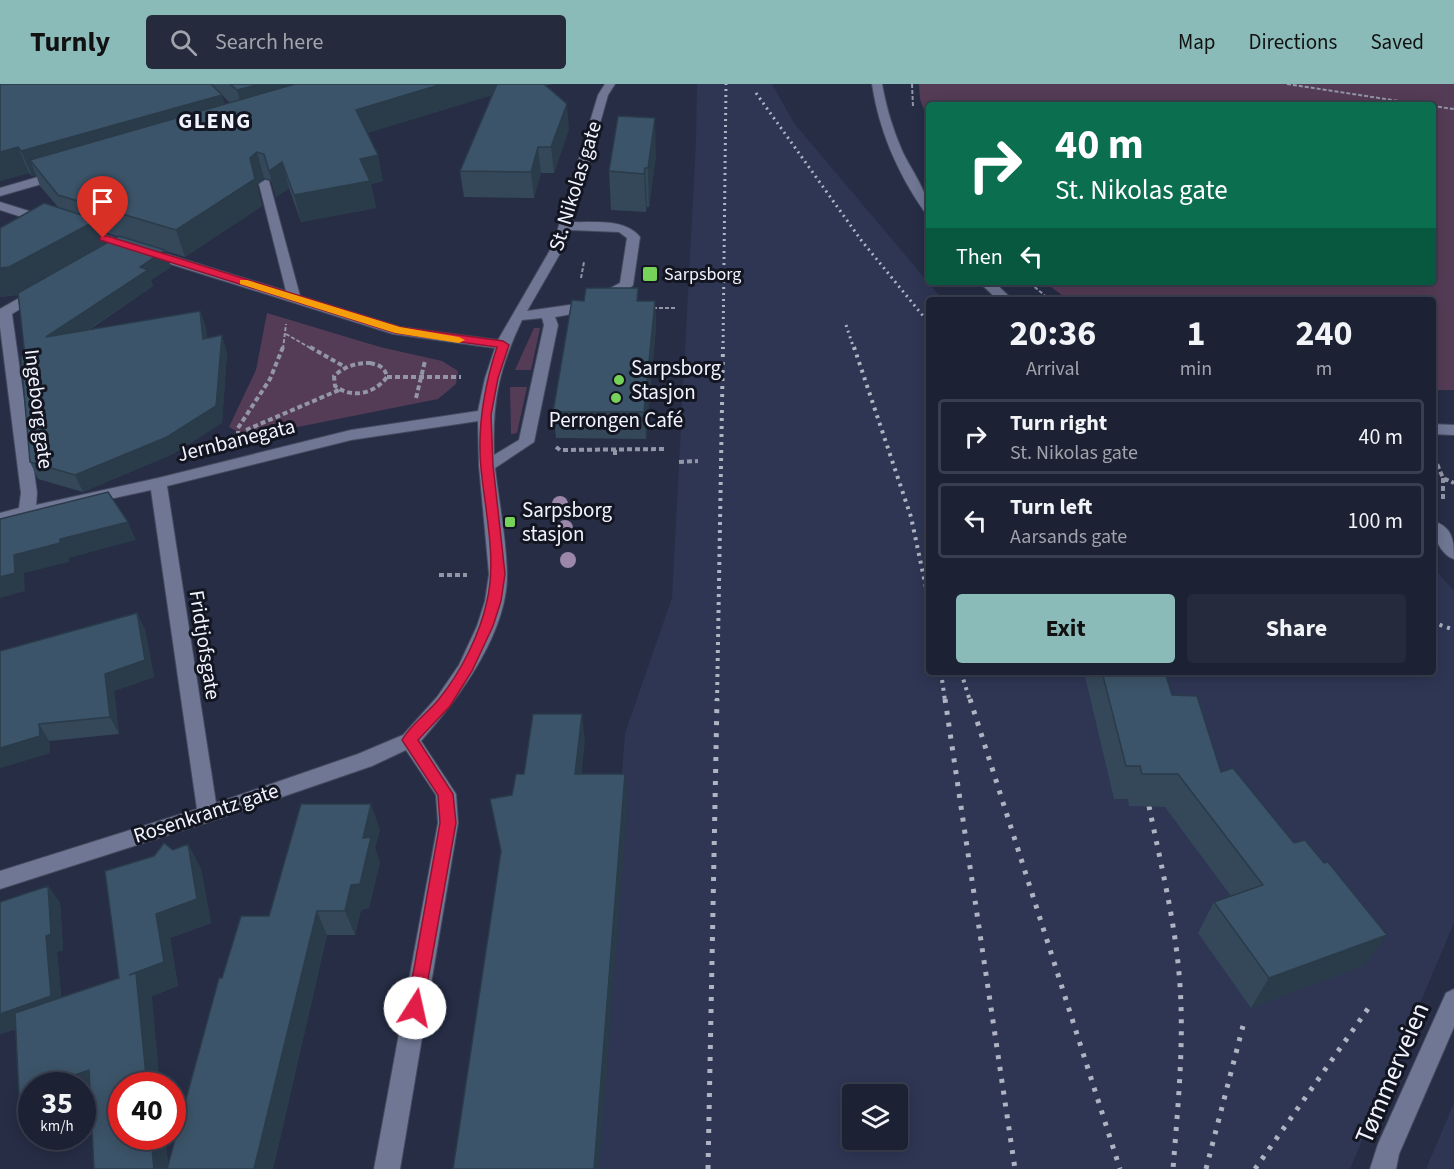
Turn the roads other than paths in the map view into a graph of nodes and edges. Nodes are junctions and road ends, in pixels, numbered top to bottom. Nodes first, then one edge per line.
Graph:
1 (610, 84) edge
2 (877, 84) edge
3 (69, 172) edge
4 (265, 184) edge
5 (0, 192) edge
6 (926, 205) edge
7 (0, 206) edge
8 (566, 226) junction
9 (124, 245) junction
10 (110, 253) edge
11 (54, 285) edge
12 (989, 285) edge
13 (1003, 297) edge
14 (294, 298) junction
15 (547, 314) junction
16 (517, 316) junction
17 (503, 345) junction
18 (486, 415) junction
19 (1436, 429) edge
20 (1454, 429) edge
21 (487, 465) junction
22 (158, 483) junction
23 (27, 512) junction
24 (0, 518) edge
25 (1443, 531) edge
26 (1454, 553) edge
27 (410, 740) junction
28 (208, 814) junction
29 (0, 880) edge
30 (1454, 1000) edge
31 (387, 1169) edge
32 (1383, 1169) edge

1 - 8 street, St. Nikolas gate
2 - 6 street
3 - 5 street
4 - 14 street
7 - 9 street
8 - 15 street
8 - 16 street, St. Nikolas gate
9 - 10 street
9 - 14 street
11 - 23 street, Ingeborg gate
12 - 13 street
14 - 17 street
15 - 16 street
15 - 21 street
16 - 17 street, St. Nikolas gate
17 - 18 street, St. Nikolas gate
18 - 21 street, St. Nikolas gate
18 - 22 street, Jernbanegata
19 - 20 street
21 - 27 street, St. Nikolas gate
22 - 23 street, Jernbanegata
22 - 28 street, Fridtjofsgate
23 - 24 street, Jernbanegata
25 - 26 street
27 - 28 street, Rosenkrantz gate
27 - 31 street
28 - 29 street, Rosenkrantz gate
30 - 32 street, Tømmerveien

